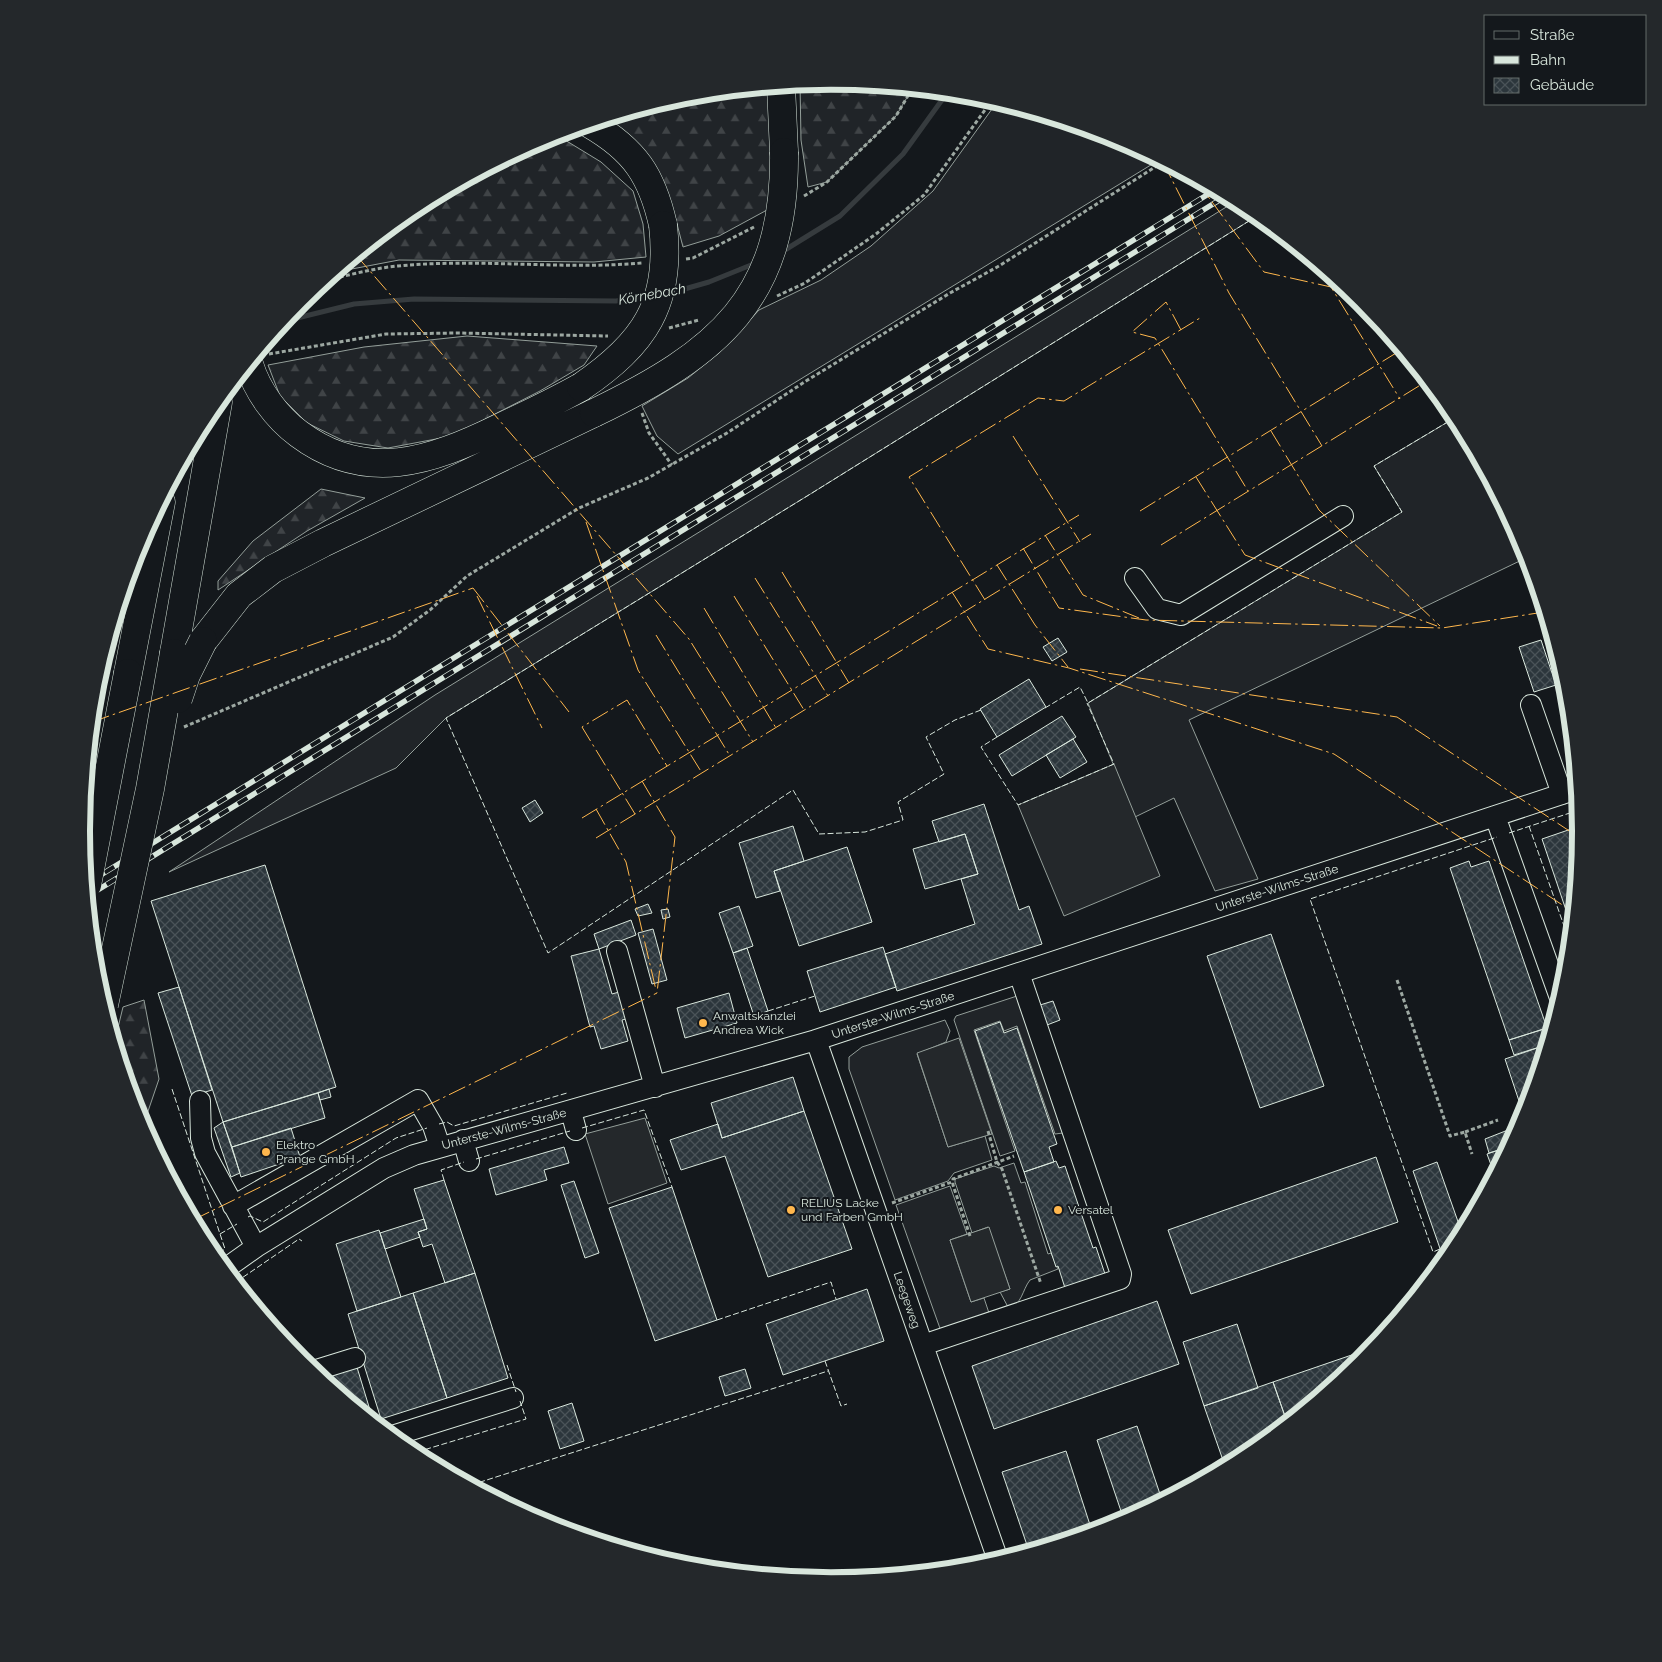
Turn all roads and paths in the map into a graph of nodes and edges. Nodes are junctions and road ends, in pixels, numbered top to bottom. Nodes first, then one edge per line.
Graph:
1 (782, 92) edge
2 (596, 128) edge
3 (1158, 165) edge
4 (251, 370) edge
5 (215, 419) edge
6 (1343, 516) dead end
7 (155, 526) edge
8 (1135, 578) dead end
9 (1531, 705) dead end
10 (179, 730) dead end
11 (150, 789) junction
12 (1569, 792) edge
13 (1495, 816) junction
14 (91, 863) edge
15 (617, 951) dead end
16 (1018, 974) junction
17 (1397, 980) dead end
18 (1556, 986) edge
19 (107, 990) edge
20 (816, 1040) junction
21 (655, 1087) junction
22 (200, 1101) dead end
23 (1498, 1120) dead end
24 (988, 1131) dead end
25 (1464, 1132) junction
26 (463, 1140) junction
27 (440, 1147) junction
28 (1472, 1154) dead end
29 (1014, 1156) dead end
30 (469, 1161) dead end
31 (997, 1162) junction
32 (952, 1182) junction
33 (892, 1203) dead end
34 (233, 1206) junction
35 (970, 1236) dead end
36 (256, 1246) junction
37 (231, 1265) edge
38 (1041, 1284) dead end
39 (923, 1345) junction
40 (355, 1358) dead end
41 (321, 1368) edge
42 (513, 1398) dead end
43 (400, 1433) edge
44 (996, 1553) edge

1 - 11 highway, bridge
2 - 4 highway, bridge
3 - 10 path
5 - 11 highway, bridge
6 - 8 street
7 - 14 highway, bridge
9 - 12 street
11 - 19 highway, bridge
12 - 13 street, Unterste-Wilms-Straße
13 - 16 street, Unterste-Wilms-Straße
13 - 18 street
15 - 21 street
16 - 20 street, Unterste-Wilms-Straße
16 - 39 street
17 - 25 path
20 - 21 street, Unterste-Wilms-Straße
20 - 39 street, Leegeweg
21 - 26 street, Unterste-Wilms-Straße
22 - 34 street
23 - 25 path
24 - 31 path
25 - 28 path
26 - 27 street, Unterste-Wilms-Straße
26 - 30 street
27 - 34 street
27 - 36 street, Unterste-Wilms-Straße
29 - 31 path
31 - 32 path
31 - 38 path
32 - 33 path
32 - 35 path
34 - 36 street
36 - 37 street, Unterste-Wilms-Straße
39 - 44 street, Leegeweg
40 - 41 street
42 - 43 street

